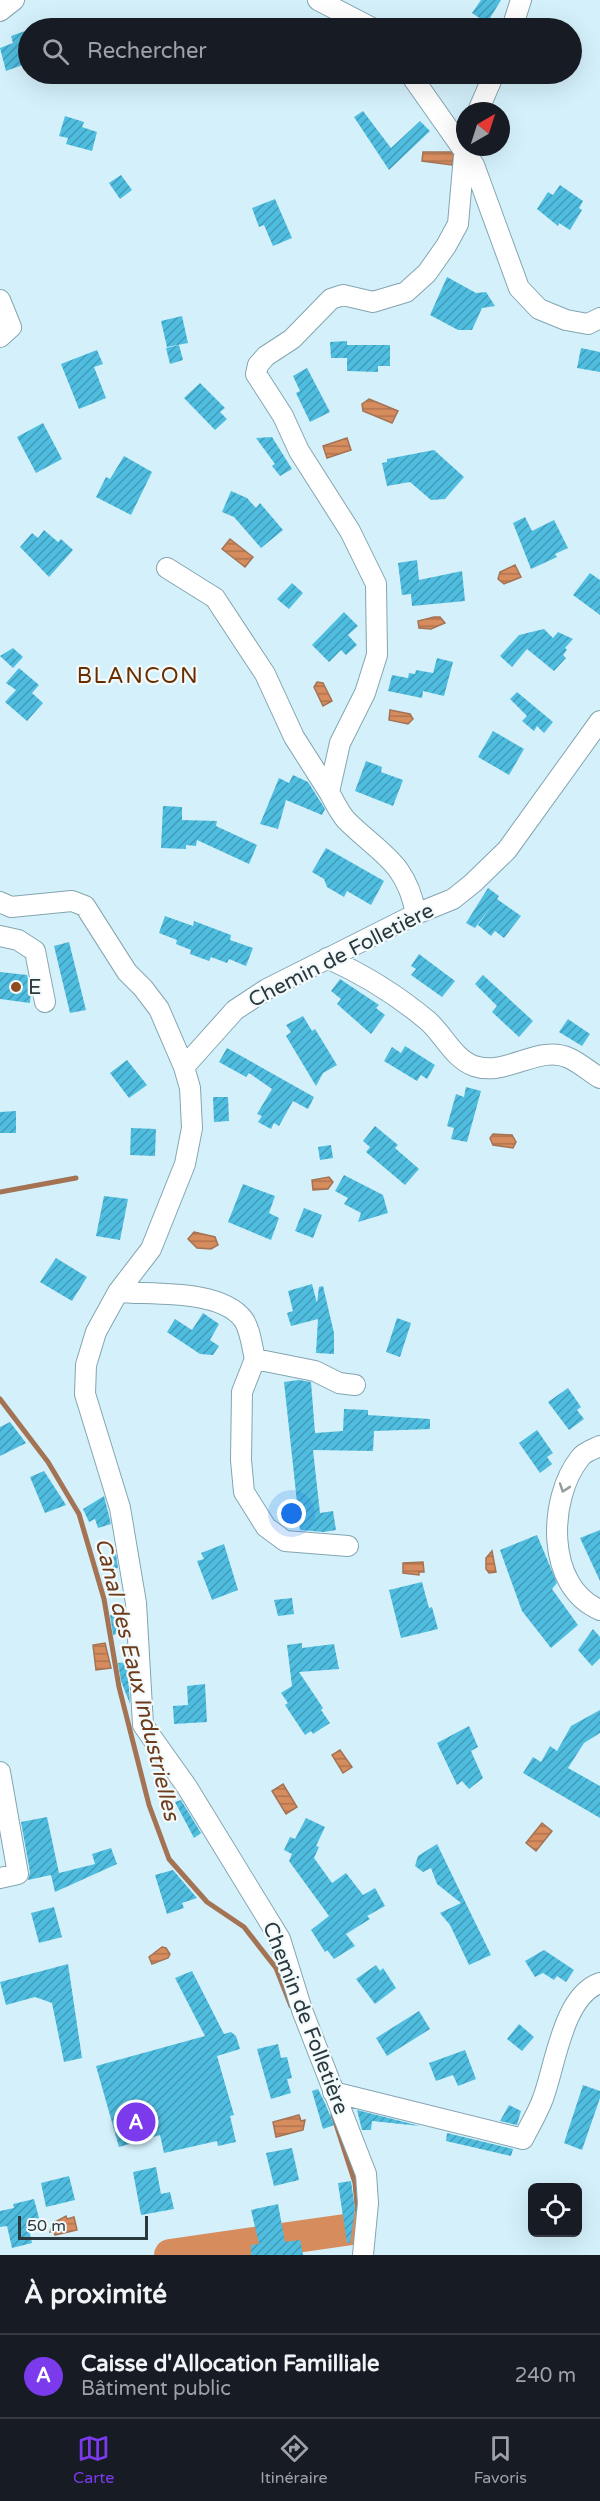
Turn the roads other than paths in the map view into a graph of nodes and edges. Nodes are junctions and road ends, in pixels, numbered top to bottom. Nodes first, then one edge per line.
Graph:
1 (14, 0) edge
2 (318, 0) edge
3 (521, 0) edge
4 (0, 11) edge
5 (353, 18) edge
6 (515, 18) edge
7 (418, 84) edge
8 (490, 84) edge
9 (482, 102) edge
10 (456, 135) edge
11 (464, 156) edge
12 (469, 156) edge
13 (0, 300) edge
14 (600, 318) edge
15 (0, 337) edge
16 (167, 568) dead end
17 (600, 721) edge
18 (329, 792) junction
19 (0, 902) edge
20 (416, 914) junction
21 (0, 936) edge
22 (327, 957) junction
23 (45, 1002) dead end
24 (184, 1067) junction
25 (600, 1078) edge
26 (118, 1293) junction
27 (255, 1359) junction
28 (355, 1385) dead end
29 (600, 1446) edge
30 (348, 1546) dead end
31 (600, 1610) edge
32 (0, 1772) edge
33 (0, 1878) edge
34 (600, 1983) edge
35 (333, 2092) junction
36 (363, 2255) edge

1 - 4 street
2 - 5 street
3 - 6 street
7 - 10 street
8 - 9 street
11 - 18 street
12 - 14 street
13 - 15 street
16 - 18 street
17 - 20 street, Chemin de Folletière
18 - 20 street
19 - 24 street
20 - 22 street, Chemin de Folletière
21 - 23 street
22 - 24 street, Chemin de Folletière
22 - 25 street
24 - 26 street, Chemin de Folletière
26 - 27 street
26 - 35 street, Chemin de Folletière
27 - 28 street
27 - 30 street
29 -> 31 street
32 - 33 street
34 - 35 street
35 - 36 street, Chemin de Folletière

